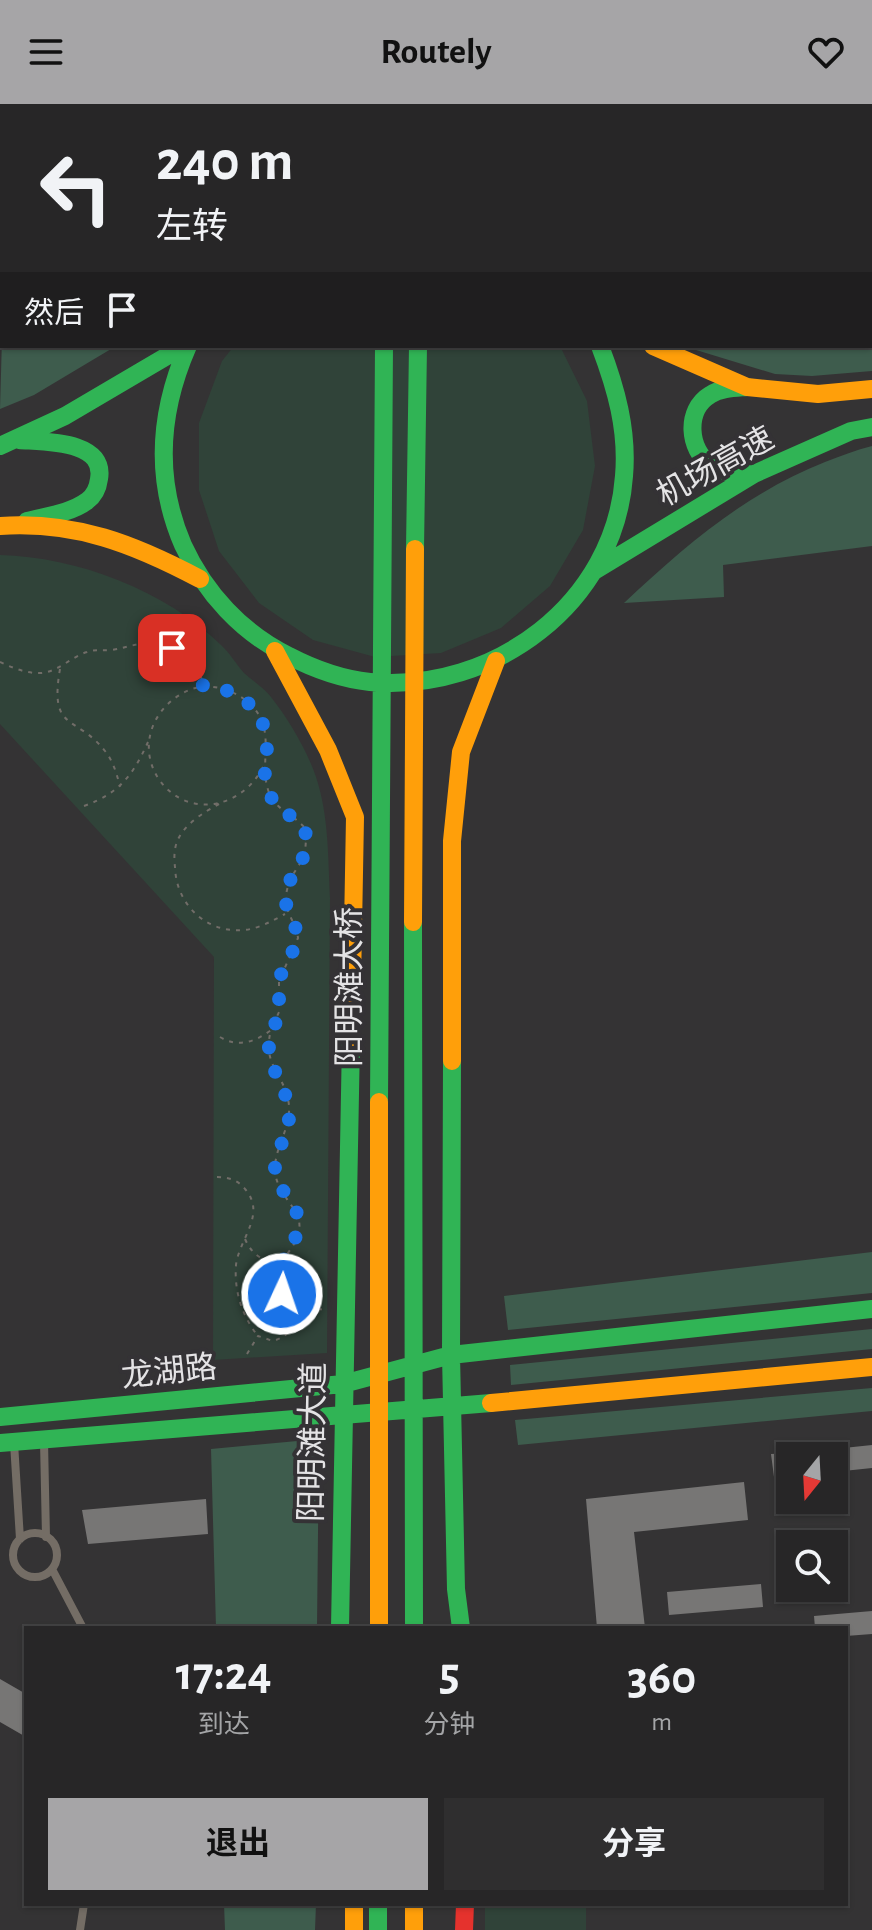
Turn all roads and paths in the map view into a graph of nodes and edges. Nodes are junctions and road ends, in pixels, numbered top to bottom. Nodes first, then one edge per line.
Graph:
1 (183, 348) edge
2 (185, 348) edge
3 (384, 348) edge
4 (418, 348) edge
5 (601, 348) edge
6 (658, 348) edge
7 (747, 387) junction
8 (872, 389) edge
9 (872, 427) edge
10 (19, 440) junction
11 (0, 446) edge
12 (754, 474) junction
13 (9, 525) edge
14 (594, 572) junction
15 (200, 579) junction
16 (275, 651) junction
17 (496, 661) junction
18 (0, 662) edge
19 (61, 666) junction
20 (203, 686) junction
21 (150, 739) junction
22 (263, 767) junction
23 (120, 787) junction
24 (219, 804) junction
25 (84, 806) dead end
26 (355, 817) junction
27 (452, 841) junction
28 (286, 913) junction
29 (271, 1030) junction
30 (220, 1037) dead end
31 (217, 1177) dead end
32 (244, 1238) junction
33 (283, 1259) junction
34 (344, 1307) junction
35 (872, 1309) edge
36 (295, 1312) junction
37 (258, 1336) junction
38 (247, 1354) dead end
39 (451, 1355) junction
40 (872, 1367) edge
41 (343, 1384) junction
42 (453, 1407) junction
43 (342, 1414) junction
44 (0, 1417) edge
45 (44, 1439) junction
46 (7, 1442) edge
47 (341, 1504) junction
48 (46, 1537) junction
49 (20, 1539) junction
50 (52, 1569) junction
51 (456, 1589) junction
52 (82, 1626) edge
53 (340, 1626) edge
54 (352, 1626) edge
55 (379, 1626) edge
56 (414, 1626) edge
57 (453, 1626) edge
58 (461, 1626) edge
59 (84, 1906) edge
60 (336, 1906) edge
61 (354, 1906) edge
62 (378, 1906) edge
63 (414, 1906) edge
64 (465, 1906) edge
65 (80, 1930) edge
66 (336, 1930) edge
67 (354, 1930) edge
68 (378, 1930) edge
69 (414, 1930) edge
70 (464, 1930) edge

1 - 10 main road
2 - 15 main road
3 - 55 main road, 阳明滩大桥
4 - 56 main road, 阳明滩大桥
5 - 14 main road
6 - 7 main road, 机场高速
7 - 8 main road, 机场高速
7 - 12 main road
9 - 12 main road, 机场高速
10 - 11 main road
10 - 13 main road
12 - 14 main road, 机场高速
13 - 15 main road
14 - 17 main road
15 - 16 main road
16 - 17 main road
16 - 26 main road, 阳明滩大道
17 - 27 main road
18 - 19 path
19 - 20 path
19 - 23 path
20 - 21 path
20 - 22 path
21 - 23 path
21 - 24 path
22 - 24 path
22 - 28 path
23 - 25 path
24 - 28 path
26 - 27 main road
26 - 34 main road, 阳明滩大道
27 - 39 main road
28 - 29 path
29 - 30 path
29 - 33 path
31 - 32 path
32 - 33 path
32 - 37 path
33 - 36 path
34 - 36 path
34 - 41 main road, 阳明滩大道
35 - 39 main road, 龙湖路
36 - 37 path
37 - 38 path
39 - 41 main road, 龙湖路
39 - 42 main road
40 - 42 main road, 龙湖路
41 - 43 main road, 阳明滩大道
41 - 44 main road, 龙湖路
42 - 43 main road, 龙湖路
42 - 51 main road
43 - 45 main road, 龙湖路
43 - 47 main road, 阳明滩大道
45 - 46 main road, 龙湖路
45 - 48 lane
46 - 49 lane
47 - 53 main road, 阳明滩大道
47 - 54 main road
48 - 49 lane
48 - 50 lane
49 - 50 lane
50 - 52 lane
51 - 57 main road
51 - 58 main road
59 - 65 lane
60 - 66 main road
61 - 67 main road
62 - 68 main road
63 - 69 main road
64 - 70 main road

